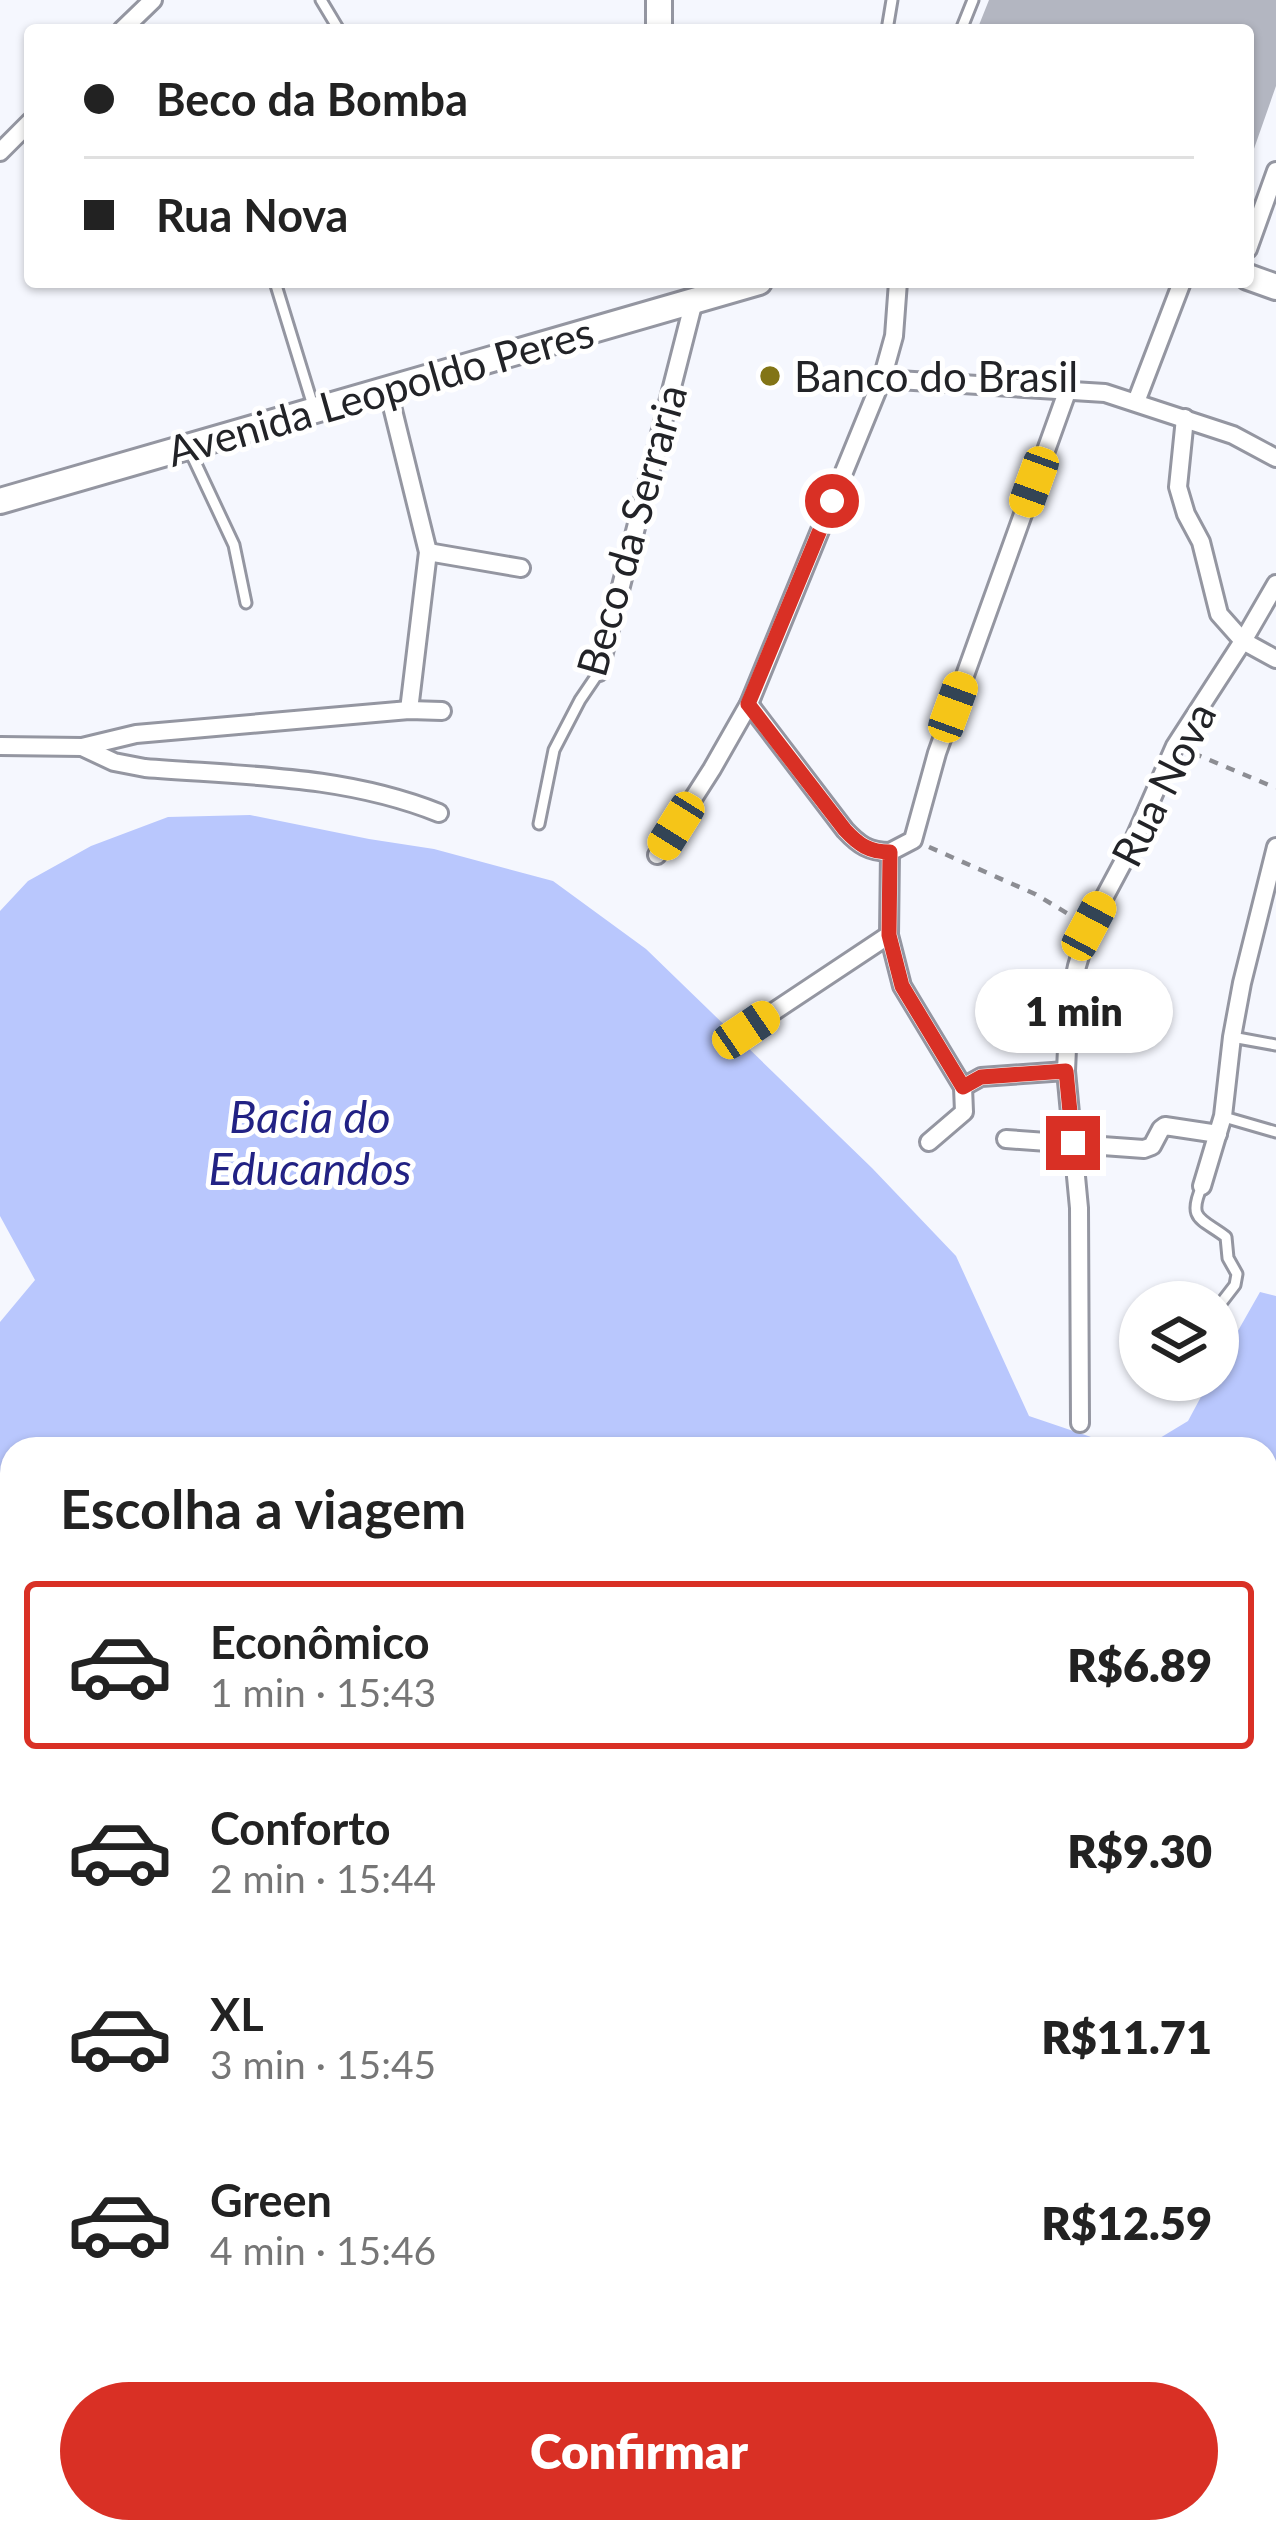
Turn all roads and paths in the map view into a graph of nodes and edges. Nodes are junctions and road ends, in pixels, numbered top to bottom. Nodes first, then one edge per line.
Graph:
1 (153, 0) edge
2 (128, 24) edge
3 (24, 128) edge
4 (0, 152) edge
5 (1276, 171) edge
6 (1254, 232) edge
7 (277, 288) edge
8 (728, 288) edge
9 (897, 288) edge
10 (1180, 288) edge
11 (698, 294) edge
12 (882, 379) junction
13 (388, 389) junction
14 (1067, 392) junction
15 (1136, 402) junction
16 (314, 409) junction
17 (1185, 418) junction
18 (188, 447) junction
19 (1276, 458) edge
20 (0, 501) edge
21 (428, 552) junction
22 (521, 568) dead end
23 (1276, 584) edge
24 (246, 604) dead end
25 (1243, 641) junction
26 (1276, 659) edge
27 (598, 672) joint
28 (748, 704) junction
29 (410, 710) junction
30 (442, 711) dead end
31 (0, 746) edge
32 (1175, 746) junction
33 (82, 747) junction
34 (1276, 788) edge
35 (439, 813) dead end
36 (539, 824) dead end
37 (913, 840) junction
38 (1276, 847) edge
39 (890, 852) junction
40 (657, 855) dead end
41 (1273, 872) edge
42 (1089, 926) junction
43 (889, 935) junction
44 (746, 1030) dead end
45 (1232, 1037) junction
46 (1276, 1045) edge
47 (1066, 1071) junction
48 (963, 1087) junction
49 (1221, 1125) junction
50 (1276, 1132) edge
51 (1006, 1139) dead end
52 (928, 1142) dead end
53 (1073, 1143) junction
54 (1202, 1186) joint
55 (1236, 1281) edge
56 (1080, 1424) dead end

1 - 2 street
3 - 4 street
5 - 6 street
7 - 16 lane
8 - 11 street, Avenida Leopoldo Peres
9 - 12 street
10 - 15 street
11 - 13 street, Avenida Leopoldo Peres
11 - 27 street, Beco da Serraria
12 - 14 street
12 - 28 street
13 - 16 street, Avenida Leopoldo Peres
13 - 21 street
14 - 15 street
14 - 37 street
15 - 17 street
16 - 18 street, Avenida Leopoldo Peres
17 - 19 street
17 - 25 street
18 - 20 street, Avenida Leopoldo Peres
18 - 24 lane
21 - 22 street
21 - 29 street
23 - 25 street, Rua Nova
25 - 26 street
25 - 32 street, Rua Nova
27 - 36 lane, Beco da Serraria
28 - 39 street
28 - 40 street
29 - 30 street
29 - 33 street
31 - 33 street
32 - 34 path
32 - 42 street, Rua Nova
33 - 35 street
37 - 39 street
37 - 42 path
38 - 41 street
39 - 43 street
41 - 45 street
42 - 47 street, Rua Nova
43 - 44 street
43 - 48 street
45 - 46 lane
45 - 49 street
47 - 48 street
47 - 53 street, Rua Nova
48 - 52 street
49 - 50 lane
49 - 53 street
49 - 54 street
51 - 53 street
53 - 56 street, Rua Nova
54 - 55 lane

